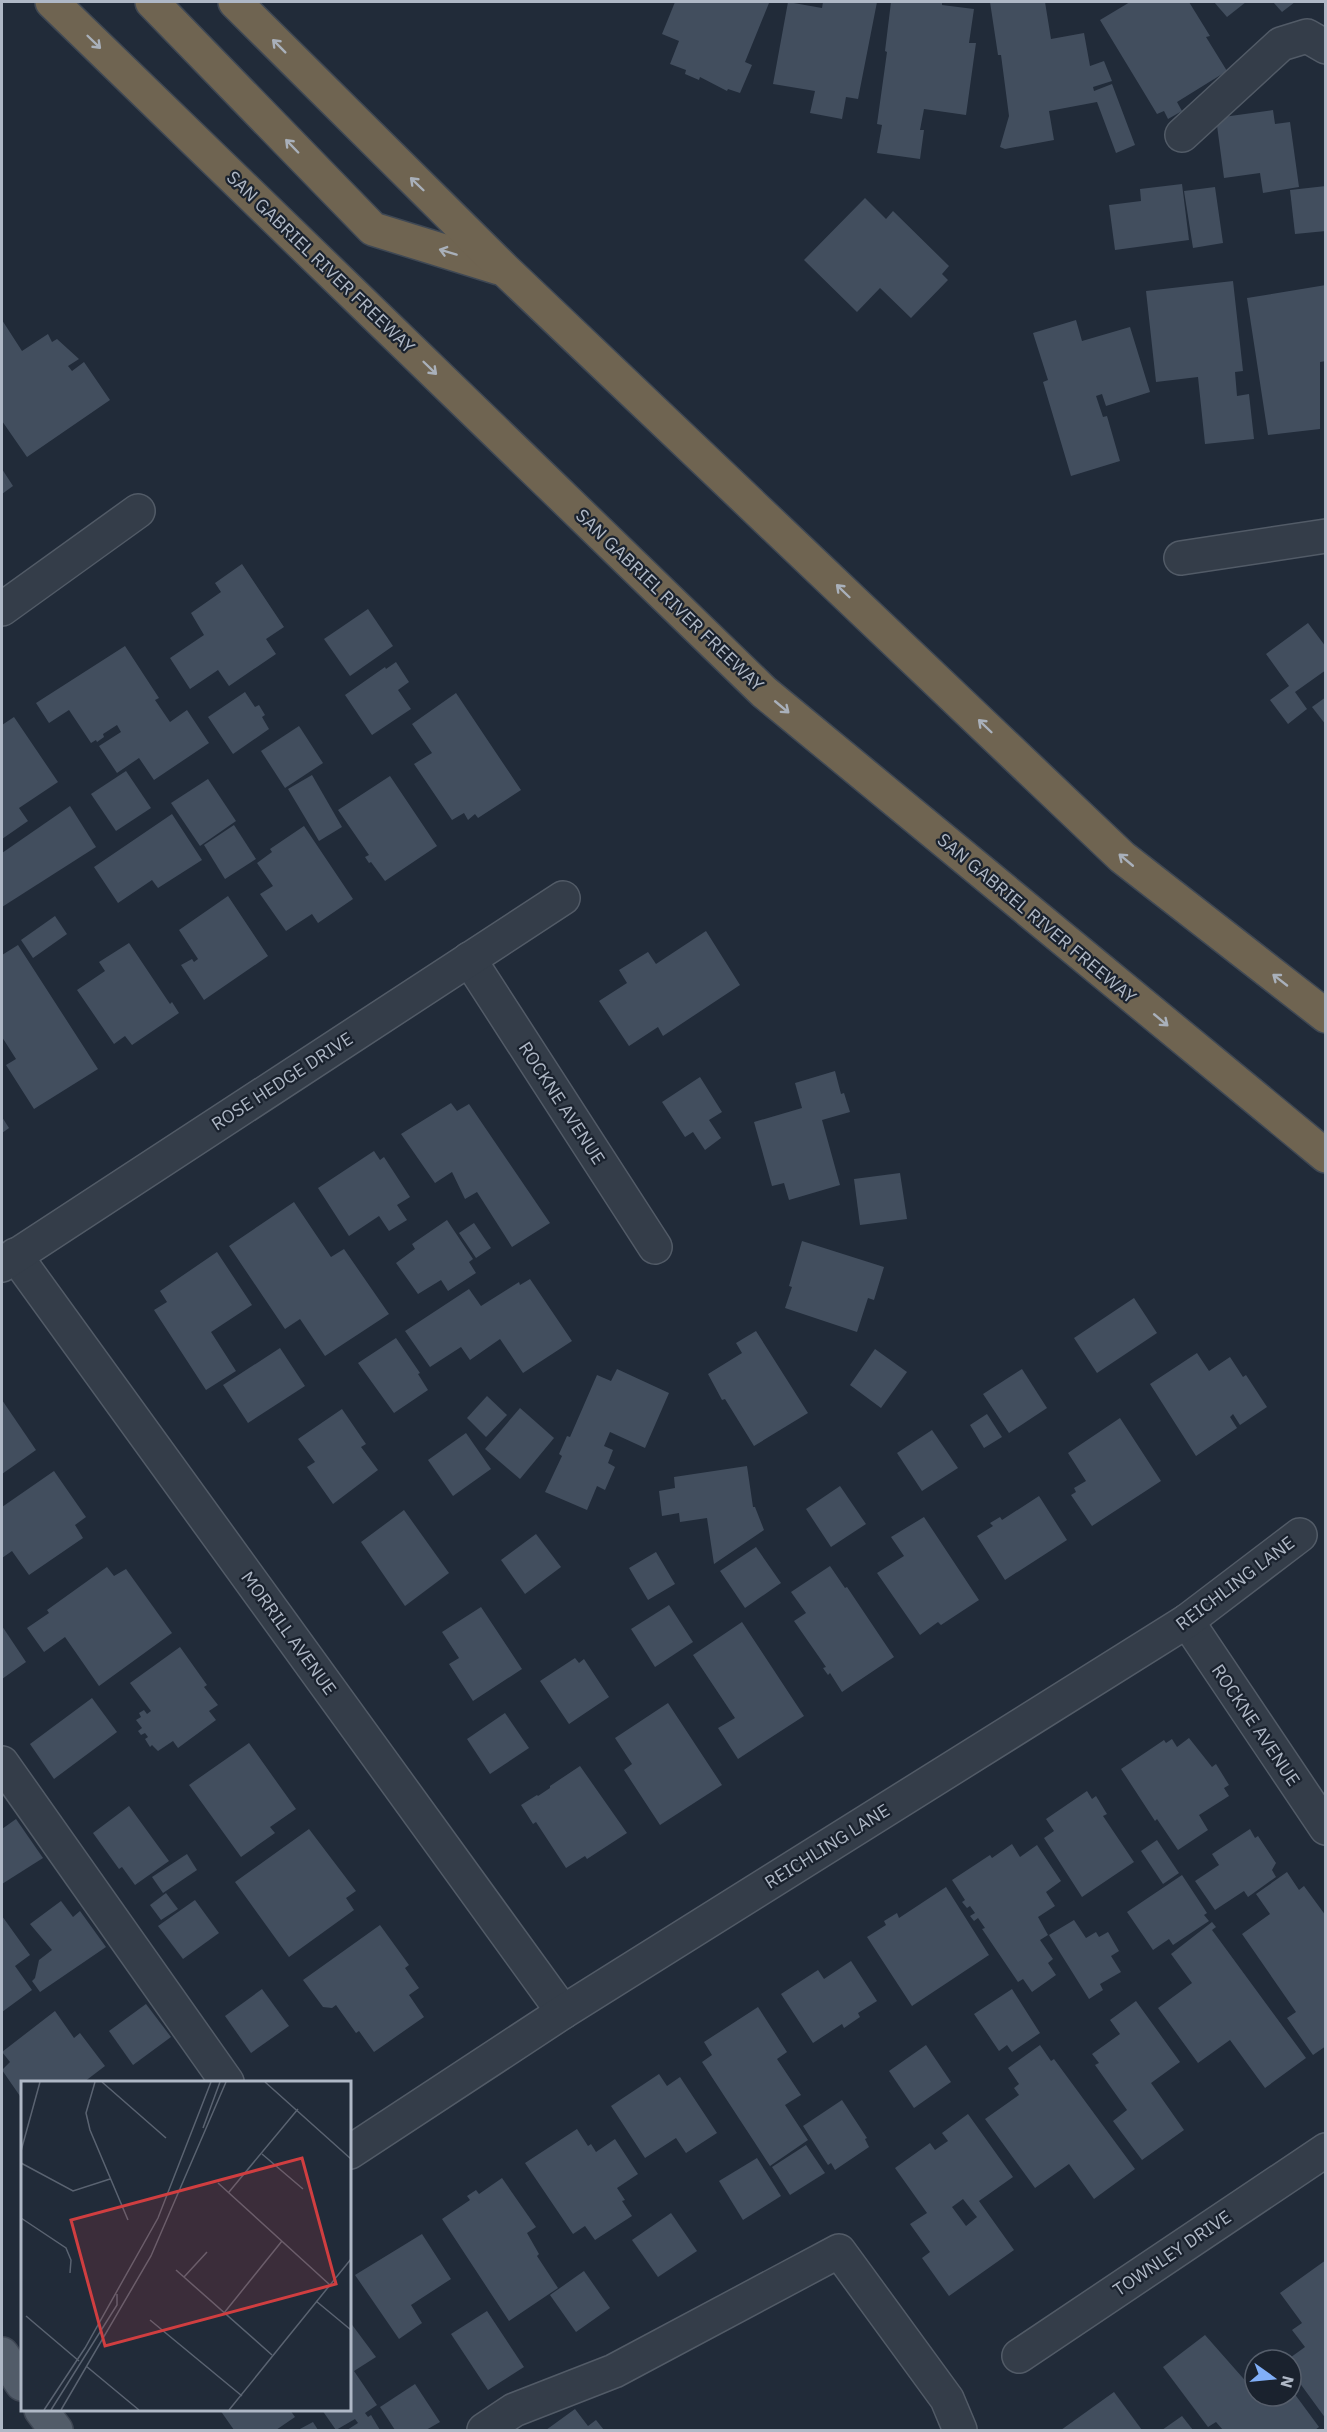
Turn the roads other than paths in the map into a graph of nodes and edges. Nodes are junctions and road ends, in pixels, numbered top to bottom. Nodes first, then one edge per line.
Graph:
1 (52, 2) edge
2 (152, 2) edge
3 (235, 2) edge
4 (1326, 47) edge
5 (1182, 135) dead end
6 (504, 269) junction
7 (138, 511) dead end
8 (1326, 536) edge
9 (1181, 558) dead end
10 (2, 609) edge
11 (563, 898) dead end
12 (469, 959) junction
13 (1326, 1016) edge
14 (1326, 1156) edge
15 (655, 1248) dead end
16 (8, 1260) edge
17 (1300, 1535) dead end
18 (1187, 1621) junction
19 (2, 1763) edge
20 (1326, 1828) edge
21 (563, 2012) junction
22 (226, 2081) edge
23 (1326, 2150) edge
24 (351, 2151) edge
25 (1019, 2356) dead end
26 (42, 2411) edge
27 (56, 2430) edge
28 (484, 2430) edge
29 (960, 2430) edge

1 -> 14 highway, SAN GABRIEL RIVER FREEWAY
6 -> 2 highway
6 -> 3 highway
4 - 5 street
13 -> 6 highway
7 - 10 street
8 - 9 street
11 - 12 street, ROSE HEDGE DRIVE
12 - 15 street, ROCKNE AVENUE
12 - 16 street, ROSE HEDGE DRIVE
16 - 21 street, MORRILL AVENUE
17 - 18 street, REICHLING LANE
18 - 20 street, ROCKNE AVENUE
18 - 21 street, REICHLING LANE
19 - 22 street
21 - 24 street, REICHLING LANE
23 - 25 street, TOWNLEY DRIVE
26 - 27 main road
28 - 29 street

